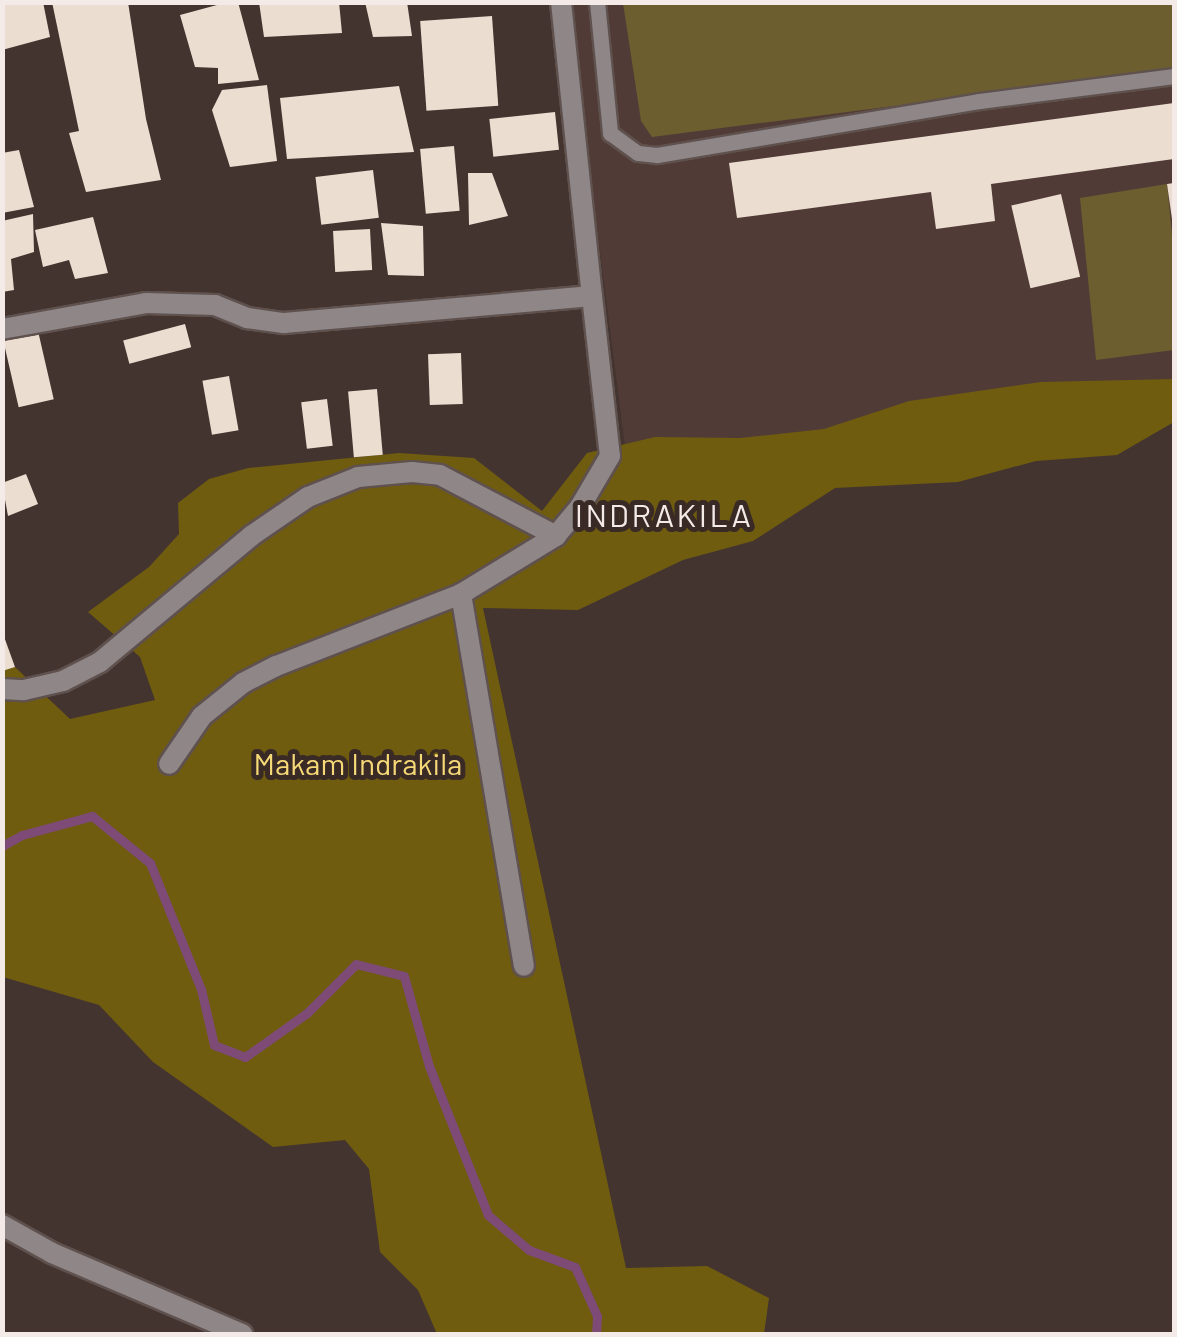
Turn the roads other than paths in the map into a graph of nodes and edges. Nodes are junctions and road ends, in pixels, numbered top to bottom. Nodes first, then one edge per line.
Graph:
1 (561, 2) edge
2 (597, 2) edge
3 (1174, 76) edge
4 (592, 296) junction
5 (2, 330) edge
6 (556, 536) junction
7 (461, 594) junction
8 (2, 689) edge
9 (169, 764) dead end
10 (524, 966) dead end
11 (2, 1226) edge
12 (242, 1334) edge

1 - 4 street
2 - 3 lane
4 - 5 street
4 - 6 street
6 - 7 street
6 - 8 street
7 - 9 street
7 - 10 street
11 - 12 street

